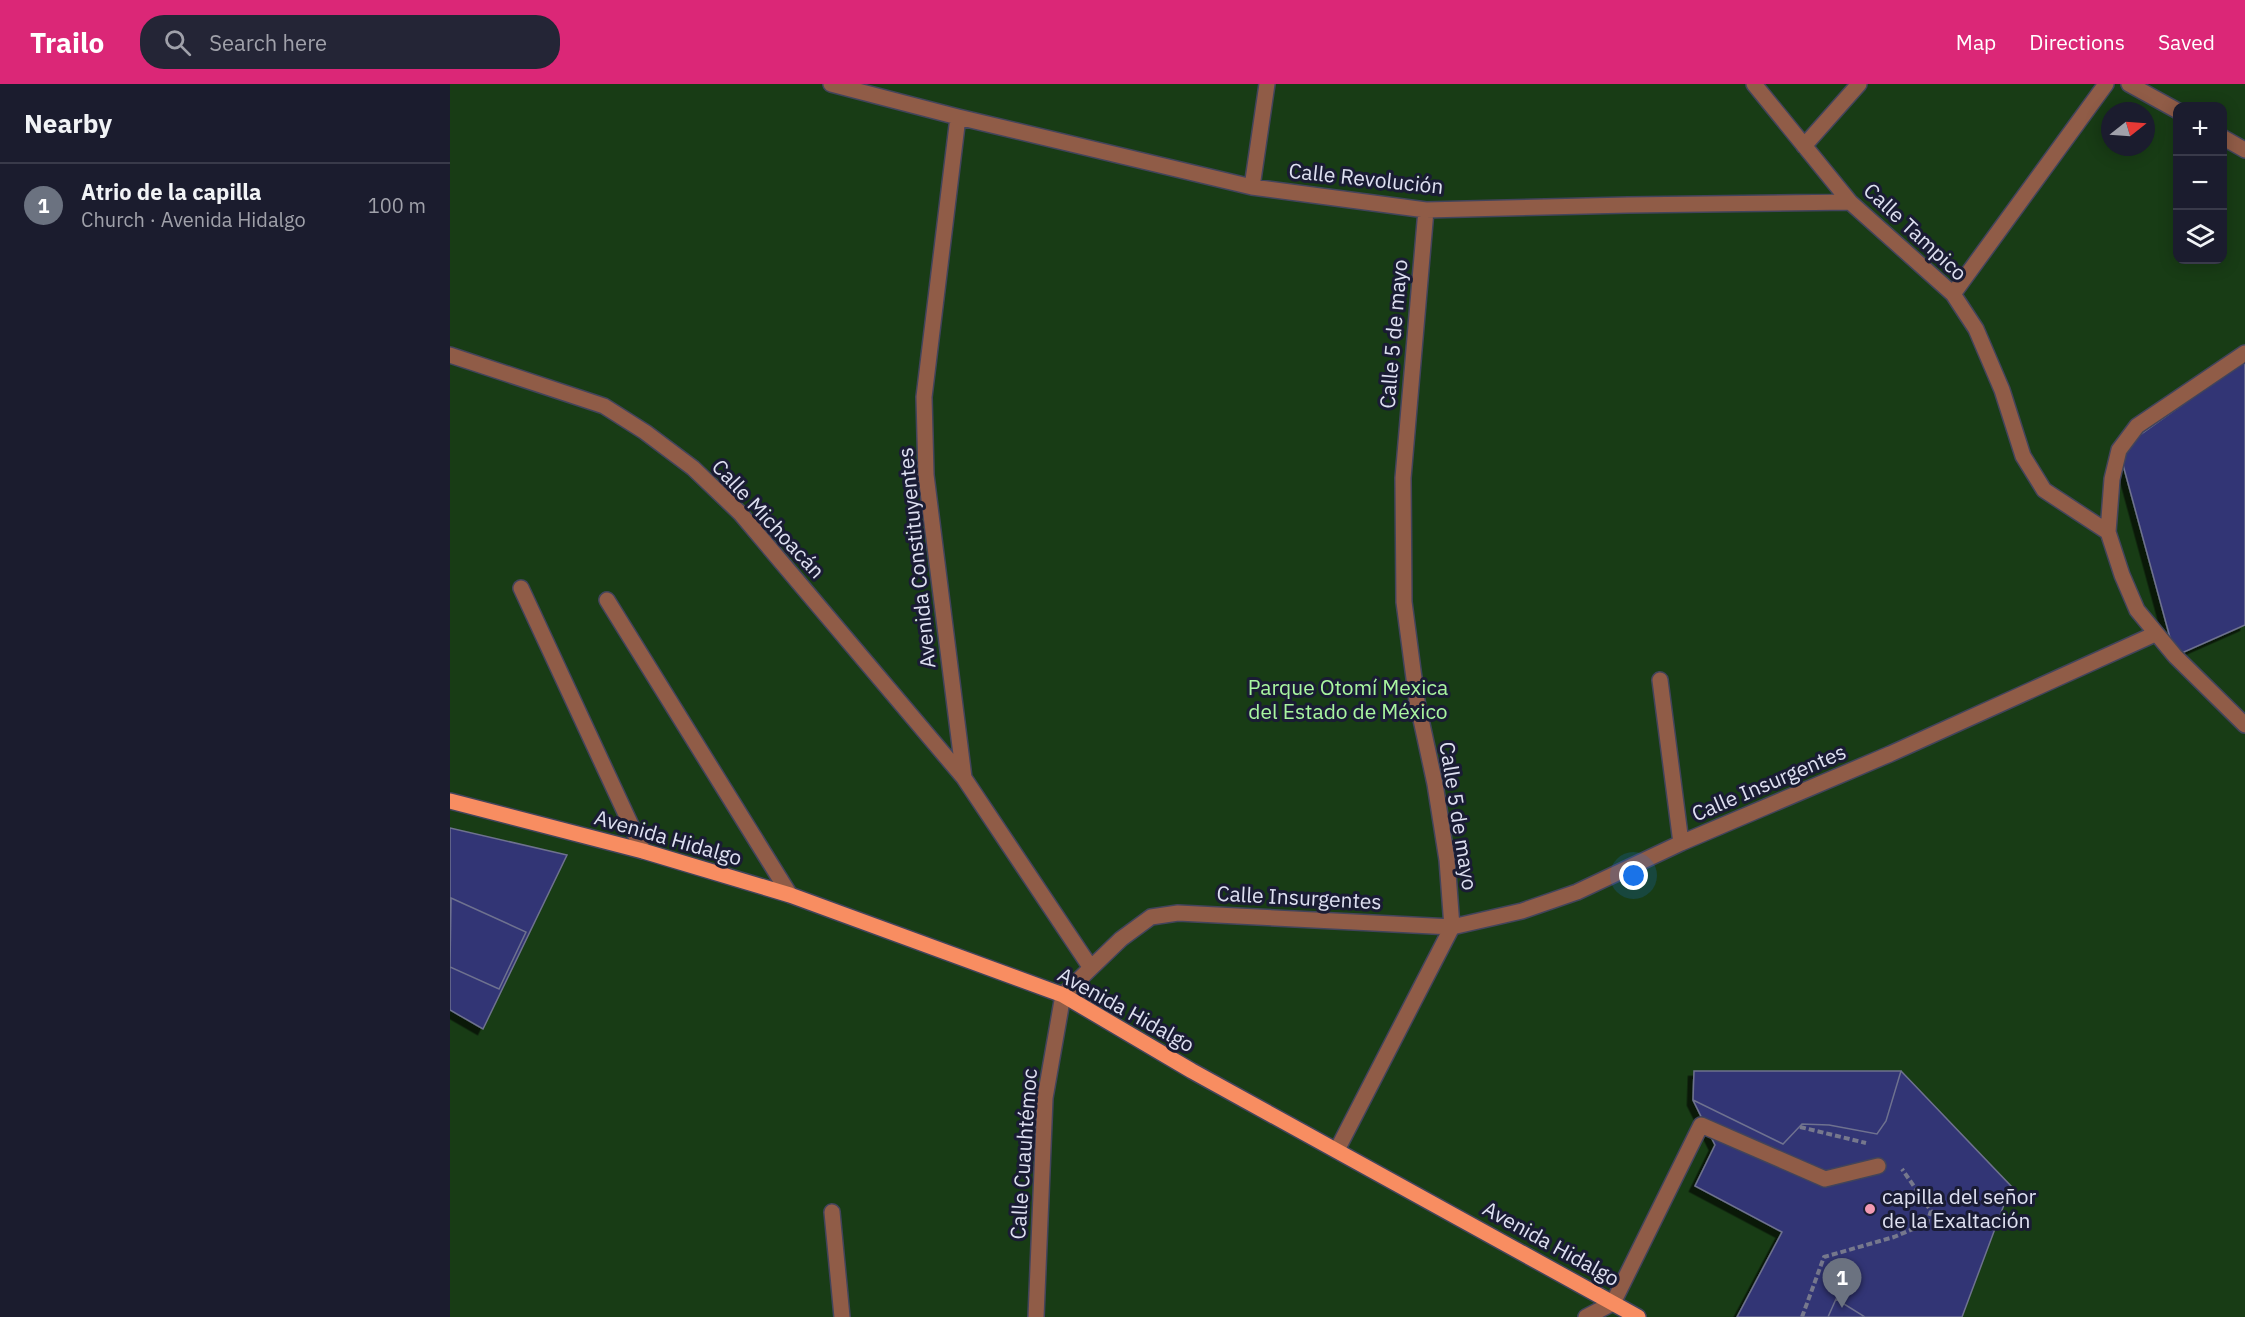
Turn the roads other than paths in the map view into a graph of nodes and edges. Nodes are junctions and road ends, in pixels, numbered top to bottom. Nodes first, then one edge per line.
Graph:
1 (831, 84) edge
2 (1267, 84) edge
3 (1754, 84) edge
4 (1860, 84) edge
5 (2106, 84) edge
6 (2129, 84) edge
7 (848, 86) edge
8 (2173, 108) edge
9 (958, 117) junction
10 (2227, 139) edge
11 (1804, 146) junction
12 (2245, 150) edge
13 (1252, 187) junction
14 (1850, 202) junction
15 (1426, 210) junction
16 (1953, 294) junction
17 (2245, 353) edge
18 (450, 355) edge
19 (2108, 531) junction
20 (520, 588) dead end
21 (607, 600) dead end
22 (2155, 634) junction
23 (1660, 680) dead end
24 (2245, 726) edge
25 (964, 778) junction
26 (450, 801) edge
27 (1681, 843) junction
28 (643, 851) junction
29 (790, 895) junction
30 (1452, 927) junction
31 (1091, 968) junction
32 (1063, 995) junction
33 (1337, 1150) junction
34 (1878, 1166) dead end
35 (832, 1212) dead end
36 (1613, 1303) junction
37 (842, 1317) edge
38 (1036, 1317) edge
39 (1586, 1317) edge
40 (1638, 1317) edge

1 - 7 street
2 - 13 street
3 - 11 street, Calle Tampico
4 - 11 street
5 - 16 street
6 - 8 street
7 - 9 street
9 - 13 street, Calle Revolución
9 - 25 street, Avenida Constituyentes
10 - 12 street
11 - 14 street, Calle Tampico
13 - 15 street, Calle Revolución
14 - 15 street, Calle Revolución
14 - 16 street, Calle Tampico
15 - 30 street, Calle 5 de mayo
16 - 19 street, Calle Tampico
17 - 19 street
18 - 25 street, Calle Michoacán
19 - 22 street
20 - 28 street
21 - 29 street
22 - 24 street
22 - 27 street, Calle Insurgentes
23 - 27 street
25 - 31 street, Avenida Constituyentes
26 - 28 main road, Avenida Hidalgo
27 - 30 street, Calle Insurgentes
28 - 29 main road, Avenida Hidalgo
29 - 32 main road, Avenida Hidalgo
30 - 31 street, Calle Insurgentes
30 - 33 street
31 - 32 street, Calle Insurgentes
32 - 33 main road, Avenida Hidalgo
32 - 38 street, Calle Cuauhtémoc
33 - 36 main road, Avenida Hidalgo
34 - 36 street
35 - 37 street
36 - 39 street
36 - 40 main road, Avenida Hidalgo

